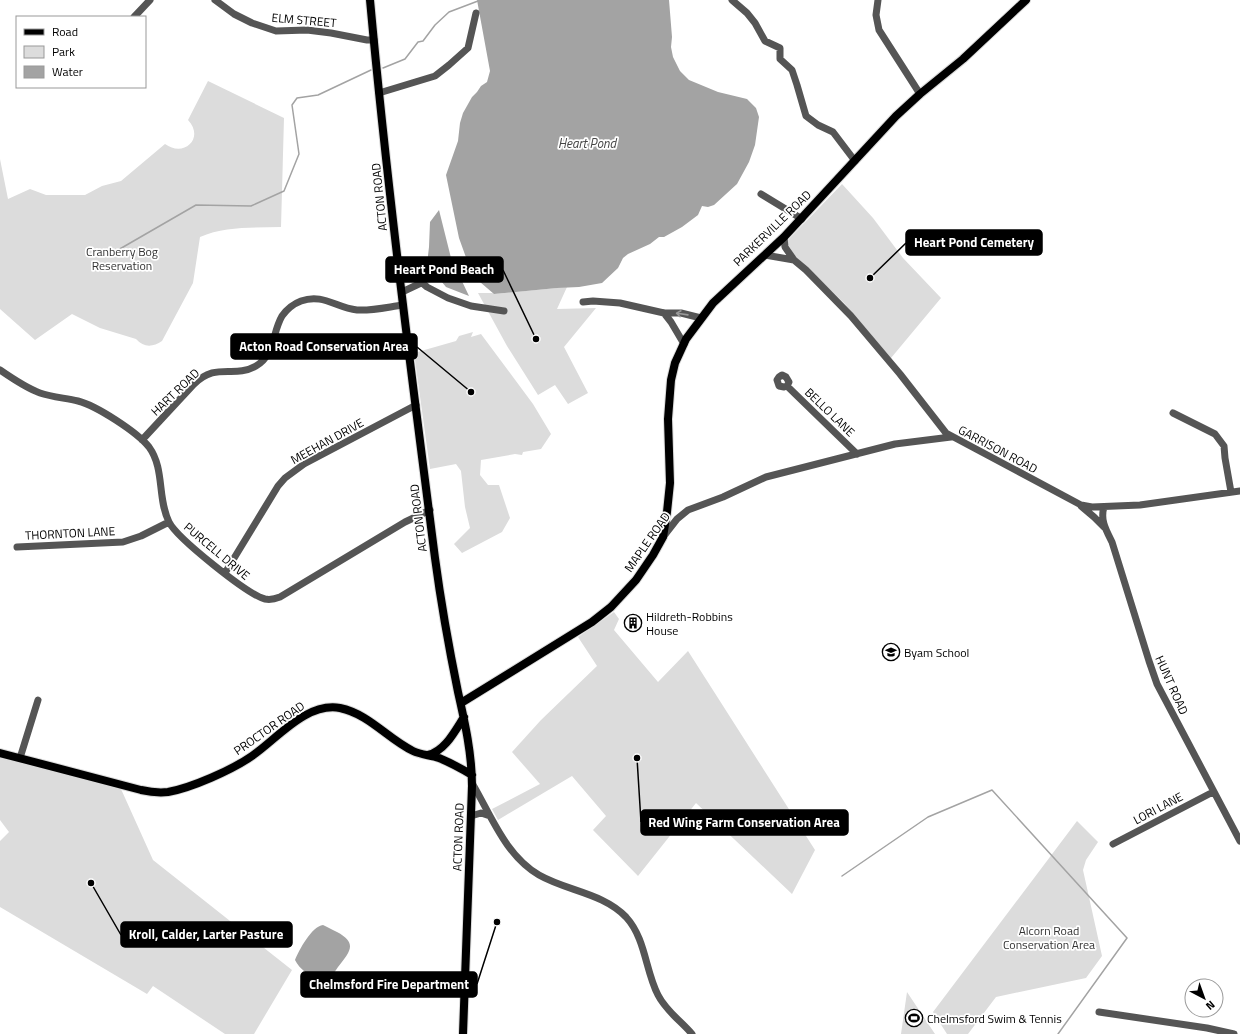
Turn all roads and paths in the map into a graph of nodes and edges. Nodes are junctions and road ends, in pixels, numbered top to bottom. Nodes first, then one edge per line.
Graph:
1 (150, 0) edge
2 (215, 0) edge
3 (370, 0) edge
4 (732, 0) edge
5 (878, 0) edge
6 (1026, 0) edge
7 (476, 13) dead end
8 (135, 16) edge
9 (374, 40) junction
10 (379, 92) junction
11 (920, 94) junction
12 (855, 161) junction
13 (761, 194) dead end
14 (802, 219) junction
15 (784, 237) junction
16 (765, 255) junction
17 (794, 260) junction
18 (399, 266) junction
19 (421, 283) junction
20 (402, 292) junction
21 (583, 302) dead end
22 (403, 305) junction
23 (504, 311) dead end
24 (664, 313) junction
25 (701, 318) junction
26 (684, 344) junction
27 (0, 370) edge
28 (787, 386) dead end
29 (416, 405) junction
30 (1173, 413) dead end
31 (951, 437) junction
32 (142, 440) junction
33 (857, 454) junction
34 (1240, 491) edge
35 (1232, 492) junction
36 (1081, 506) junction
37 (1104, 507) junction
38 (430, 510) junction
39 (169, 522) junction
40 (1105, 529) junction
41 (663, 537) junction
42 (17, 547) dead end
43 (225, 573) junction
44 (38, 700) dead end
45 (461, 703) junction
46 (464, 717) junction
47 (0, 753) edge
48 (428, 755) junction
49 (20, 758) junction
50 (472, 779) junction
51 (1213, 792) junction
52 (471, 816) junction
53 (490, 816) junction
54 (1240, 841) edge
55 (1113, 844) dead end
56 (1099, 1012) dead end
57 (463, 1034) edge
58 (692, 1034) edge
59 (1234, 1034) edge

1 - 8 street
2 - 9 street, ELM STREET
3 - 9 main road, ACTON ROAD
4 - 12 street
5 - 11 street
6 - 11 main road, PARKERVILLE ROAD
7 - 10 street
9 - 10 main road, ACTON ROAD
10 - 18 main road, ACTON ROAD
11 - 12 main road, PARKERVILLE ROAD
12 - 14 main road, PARKERVILLE ROAD
13 - 14 street
14 - 15 main road, PARKERVILLE ROAD
15 - 16 main road, PARKERVILLE ROAD
15 - 17 street, GARRISON ROAD
16 - 17 street
16 - 25 main road, PARKERVILLE ROAD
17 - 31 street, GARRISON ROAD
18 - 19 street
18 - 20 main road, ACTON ROAD
19 - 20 street
19 - 23 street
20 - 22 main road, ACTON ROAD
21 - 24 street
22 - 29 main road, ACTON ROAD
22 - 32 street, HART ROAD
25 -> 24 street
24 - 26 street
25 - 26 main road, PARKERVILLE ROAD
26 - 41 main road, PARKERVILLE ROAD
27 - 32 street, PURCELL DRIVE
28 - 33 street, BELLO LANE
29 - 38 main road, ACTON ROAD
29 - 43 street, MEEHAN DRIVE
30 - 35 street
31 - 33 street, MAPLE ROAD
31 - 36 street, GARRISON ROAD
32 - 39 street, PURCELL DRIVE
33 - 41 street, MAPLE ROAD
34 - 35 street, GARRISON ROAD
35 - 37 street, GARRISON ROAD
36 - 37 street, GARRISON ROAD
36 - 40 street, HUNT ROAD
37 - 40 street, HUNT ROAD
38 - 43 street, PURCELL DRIVE
38 - 45 main road, ACTON ROAD
39 - 42 street, THORNTON LANE
39 - 43 street, PURCELL DRIVE
40 - 51 street, HUNT ROAD
41 - 45 main road, MAPLE ROAD
44 - 49 street
45 - 46 main road, ACTON ROAD
46 - 48 main road
46 - 50 main road, ACTON ROAD
47 - 49 main road, PROCTOR ROAD
48 - 49 main road, PROCTOR ROAD
48 - 50 main road, PROCTOR ROAD
50 - 52 main road, ACTON ROAD
50 - 53 street
51 - 54 street, HUNT ROAD
51 - 55 street, LORI LANE
52 - 53 street
52 - 57 main road, ACTON ROAD
53 - 58 street
56 - 59 street

